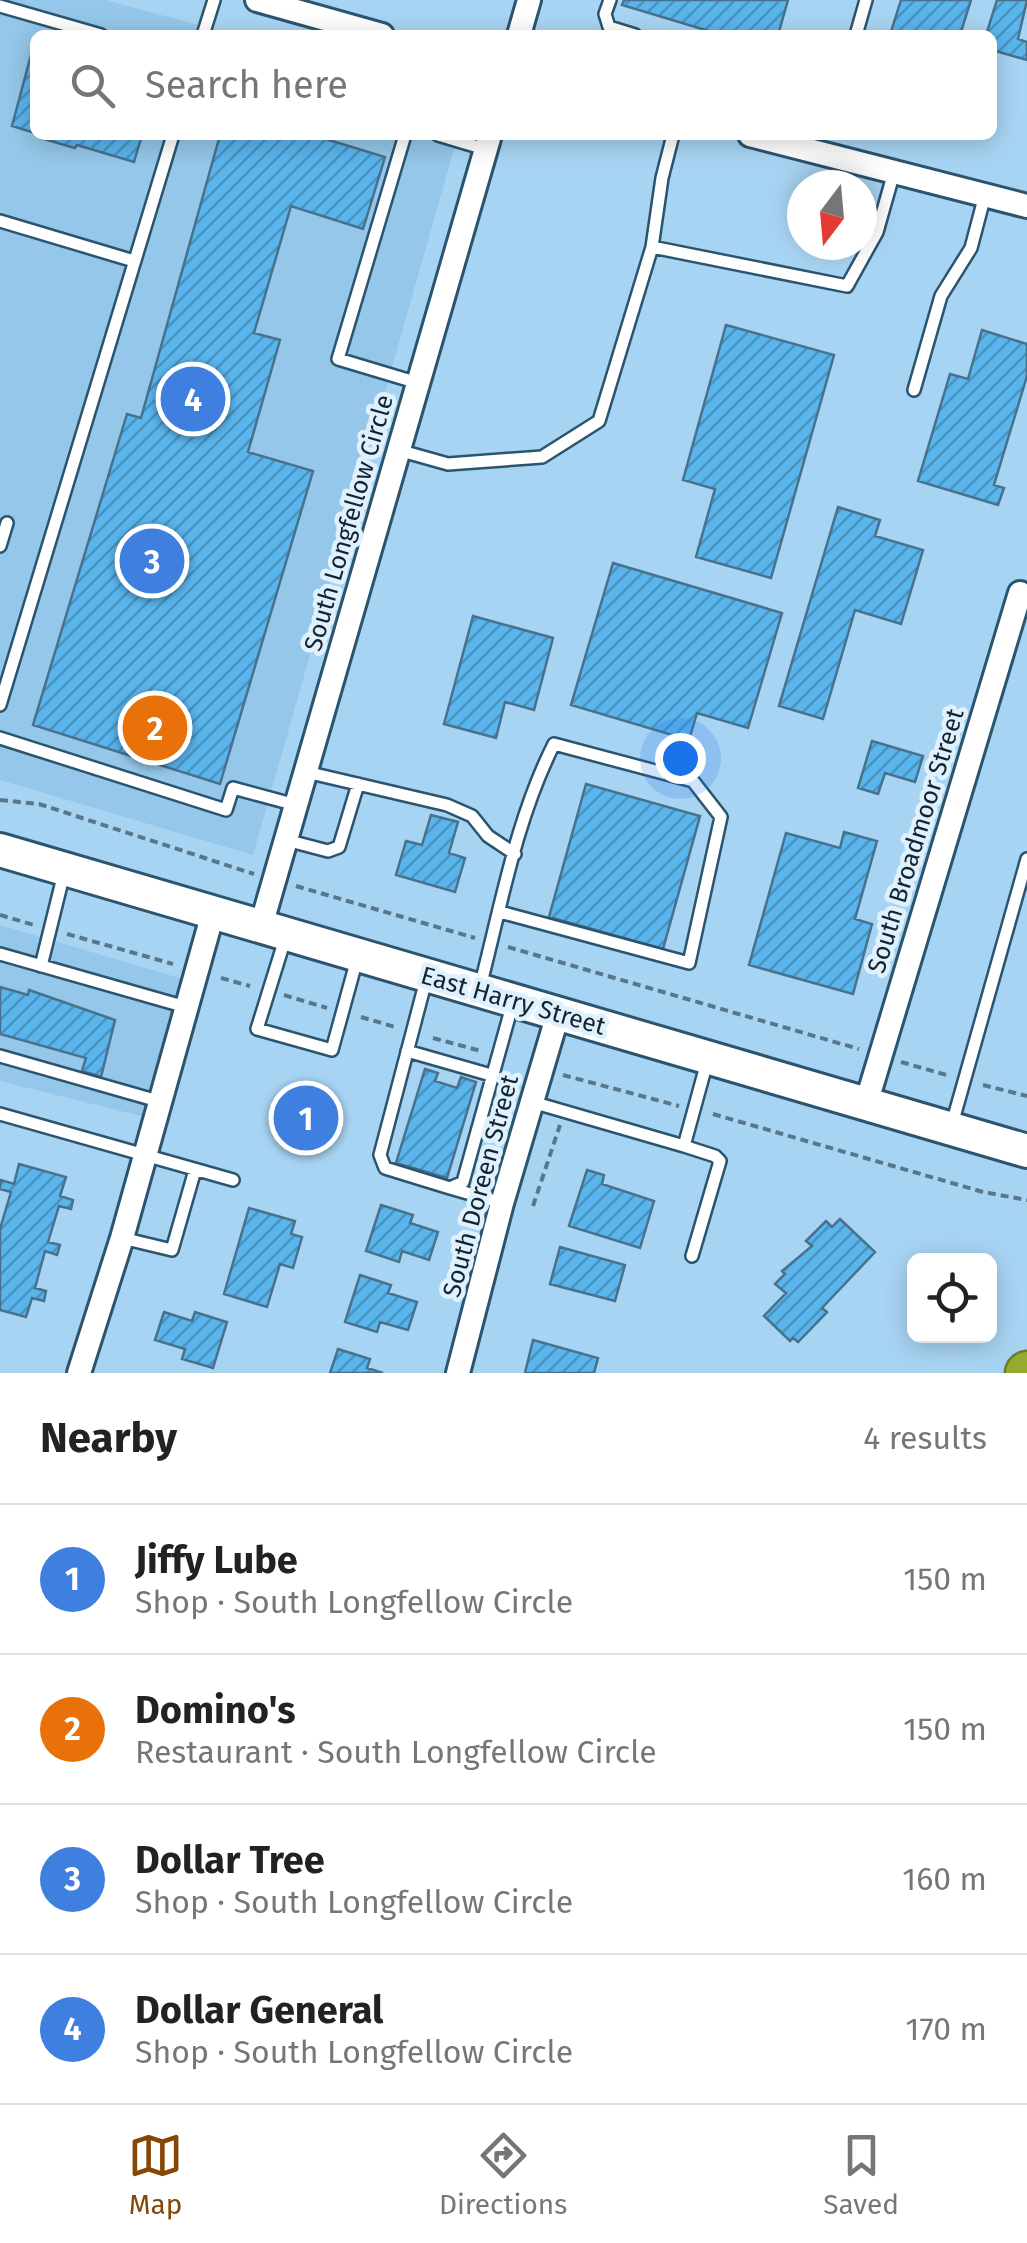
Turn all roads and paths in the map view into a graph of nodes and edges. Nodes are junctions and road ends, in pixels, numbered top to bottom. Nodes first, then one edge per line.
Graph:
1 (214, 0) edge
2 (257, 0) edge
3 (529, 0) edge
4 (610, 0) edge
5 (866, 0) edge
6 (0, 4) edge
7 (84, 30) edge
8 (205, 30) edge
9 (364, 30) edge
10 (520, 30) edge
11 (619, 30) edge
12 (857, 30) edge
13 (170, 140) edge
14 (403, 140) edge
15 (672, 140) edge
16 (790, 140) edge
17 (487, 142) edge
18 (822, 144) edge
19 (894, 172) junction
20 (985, 195) junction
21 (1027, 206) edge
22 (0, 221) edge
23 (652, 247) junction
24 (134, 261) junction
25 (418, 383) junction
26 (914, 390) dead end
27 (398, 450) junction
28 (7, 523) dead end
29 (0, 546) edge
30 (1020, 593) dead end
31 (0, 704) edge
32 (0, 738) edge
33 (305, 772) junction
34 (358, 784) junction
35 (0, 800) edge
36 (296, 805) junction
37 (286, 840) junction
38 (0, 850) edge
39 (515, 854) junction
40 (1027, 859) edge
41 (65, 869) junction
42 (274, 880) junction
43 (214, 912) junction
44 (500, 912) junction
45 (274, 930) junction
46 (492, 943) junction
47 (0, 954) edge
48 (358, 955) junction
49 (40, 966) junction
50 (428, 976) junction
51 (479, 991) junction
52 (514, 1001) junction
53 (186, 1007) junction
54 (558, 1014) junction
55 (408, 1051) junction
56 (0, 1056) edge
57 (880, 1056) junction
58 (708, 1058) junction
59 (491, 1075) junction
60 (965, 1080) junction
61 (1027, 1096) edge
62 (158, 1101) junction
63 (532, 1102) junction
64 (866, 1104) junction
65 (564, 1112) junction
66 (0, 1114) edge
67 (951, 1130) junction
68 (684, 1146) junction
69 (1027, 1151) edge
70 (143, 1155) junction
71 (195, 1170) junction
72 (233, 1180) dead end
73 (450, 1188) junction
74 (502, 1203) junction
75 (533, 1206) dead end
76 (122, 1238) junction
77 (692, 1256) dead end
78 (79, 1373) edge
79 (458, 1373) edge

1 - 8 lane
2 - 9 street
3 - 10 street
4 - 11 lane
5 - 12 lane
6 - 7 lane
13 - 24 lane
14 - 25 lane
15 - 23 lane
16 - 18 street
17 - 25 street, South Longfellow Circle
18 - 19 street
19 - 20 street
19 - 23 lane
20 - 21 street
20 - 26 lane
22 - 24 lane
23 - 27 lane
24 - 31 lane
25 - 27 street, South Longfellow Circle
27 - 33 street, South Longfellow Circle
28 - 29 lane
30 - 57 street, South Broadmoor Street
32 - 36 lane
33 - 34 lane
33 - 36 street, South Longfellow Circle
34 - 37 lane
34 - 39 lane
35 - 42 path
36 - 37 street, South Longfellow Circle
37 - 42 street, South Longfellow Circle
38 - 41 main road, East Harry Street
39 - 44 lane
39 - 44 lane
40 - 60 lane
41 - 43 main road, East Harry Street
41 - 49 lane
42 - 45 street, South Longfellow Circle
42 - 46 path
43 - 45 main road, East Harry Street
43 - 53 street
44 - 46 lane
45 - 48 main road, East Harry Street
45 - 48 lane
46 - 51 lane
46 - 57 path
47 - 49 lane
48 - 50 main road, East Harry Street
49 - 53 lane
50 - 51 main road, East Harry Street
50 - 55 lane
51 - 52 main road, East Harry Street
52 - 54 main road, East Harry Street
52 - 59 lane
53 - 62 street
54 - 58 main road, East Harry Street
54 - 63 street, South Doreen Street
55 - 59 lane
55 - 73 lane
56 - 62 lane
57 - 60 path
57 - 64 street, South Broadmoor Street
58 - 64 main road, East Harry Street
58 - 68 lane
59 - 73 lane
60 - 61 path
60 - 67 lane
62 - 70 street
63 - 65 lane
63 - 74 street, South Doreen Street
64 - 67 main road, East Harry Street
65 - 68 lane
65 - 75 path
66 - 70 lane
67 - 69 main road, East Harry Street
68 - 77 lane
70 - 71 lane
70 - 76 street
71 - 72 lane
71 - 76 lane
73 - 74 lane
74 - 79 street, South Doreen Street
76 - 78 street

